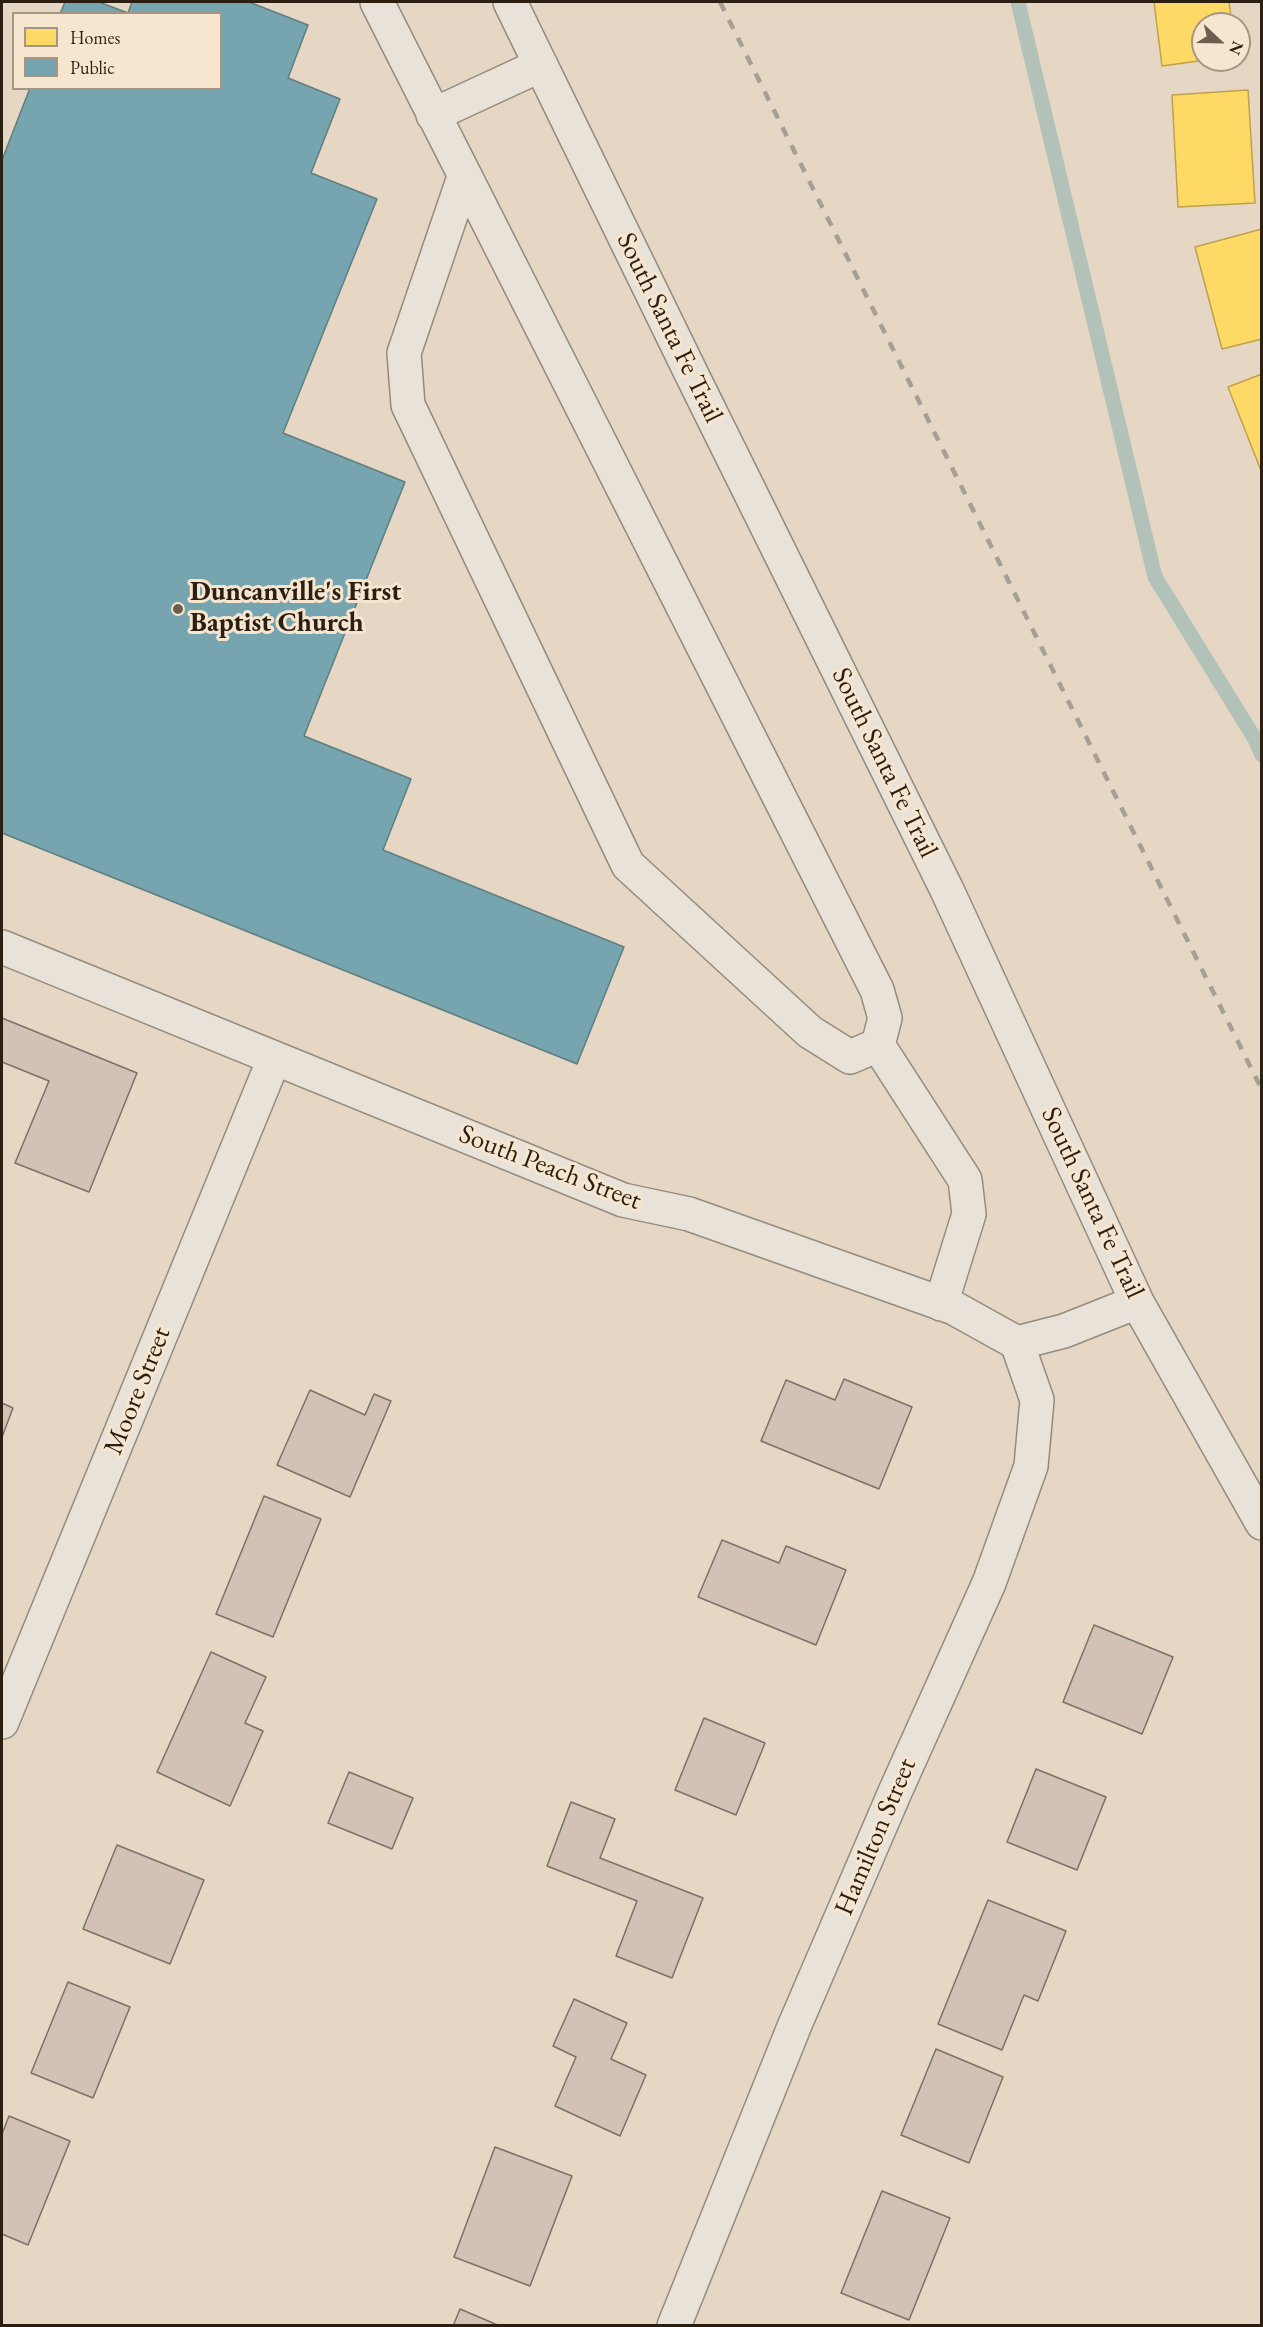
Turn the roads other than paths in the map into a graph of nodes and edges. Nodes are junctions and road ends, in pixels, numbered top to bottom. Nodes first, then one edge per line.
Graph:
1 (377, 2) edge
2 (510, 2) edge
3 (541, 65) junction
4 (433, 115) junction
5 (464, 177) junction
6 (2, 947) edge
7 (878, 1045) junction
8 (274, 1059) junction
9 (1137, 1302) junction
10 (941, 1304) junction
11 (1017, 1343) junction
12 (1262, 1523) edge
13 (2, 1722) edge
14 (674, 2325) edge

1 - 4 street
2 - 3 street, South Santa Fe Trail
3 - 4 street
3 - 9 street, South Santa Fe Trail
4 - 5 street
5 - 7 street
5 - 7 street
6 - 8 street, South Peach Street
7 - 10 street
8 - 10 street, South Peach Street
8 - 13 street, Moore Street
9 - 11 street
9 - 12 street, South Santa Fe Trail
10 - 11 street, South Peach Street
11 - 14 street, Hamilton Street

